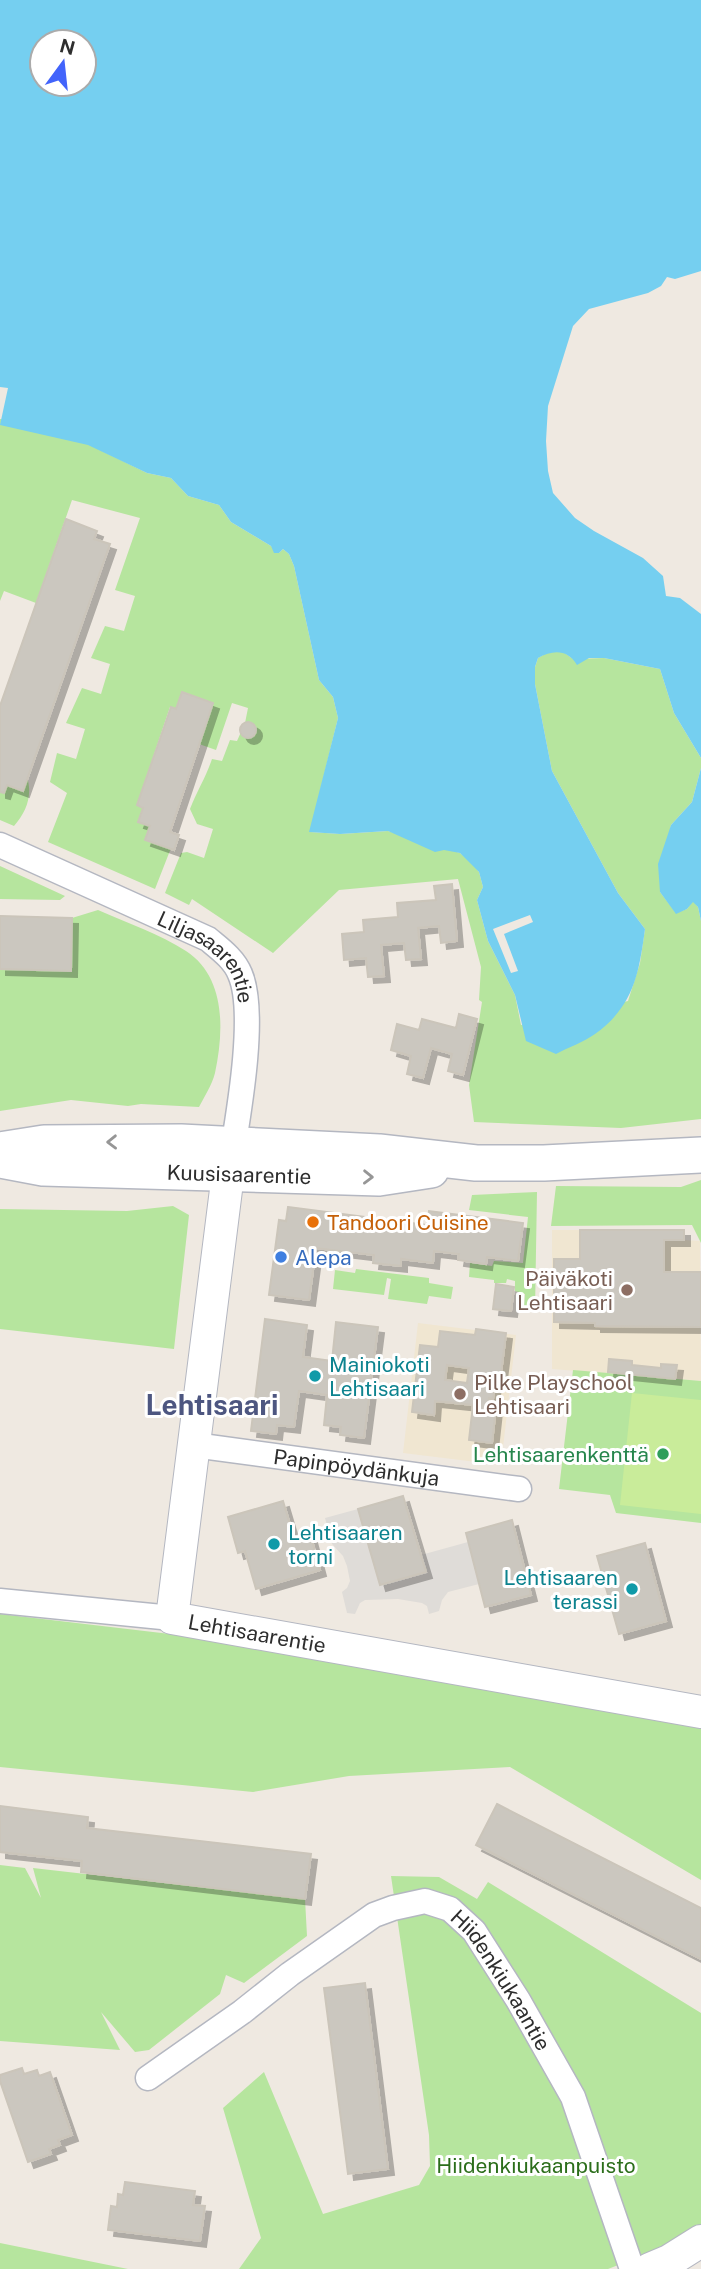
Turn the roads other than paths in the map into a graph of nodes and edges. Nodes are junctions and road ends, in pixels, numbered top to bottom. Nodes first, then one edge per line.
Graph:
1 (0, 845) edge
2 (0, 1150) edge
3 (701, 1155) edge
4 (231, 1159) junction
5 (0, 1160) edge
6 (194, 1446) junction
7 (519, 1489) dead end
8 (0, 1601) edge
9 (172, 1618) junction
10 (701, 1712) edge
11 (148, 2078) dead end
12 (701, 2241) edge
13 (632, 2269) edge
14 (650, 2269) edge

1 - 4 street, Liljasaarentie
4 -> 2 main road, Kuusisaarentie
3 - 4 main road, Kuusisaarentie
4 - 5 main road, Kuusisaarentie
4 - 6 street, Lehtisaarentie
6 - 7 street, Papinpöydänkuja
6 - 9 street, Lehtisaarentie
8 - 9 street
9 - 10 street, Lehtisaarentie
11 - 13 street, Hiidenkiukaantie
12 - 14 street

